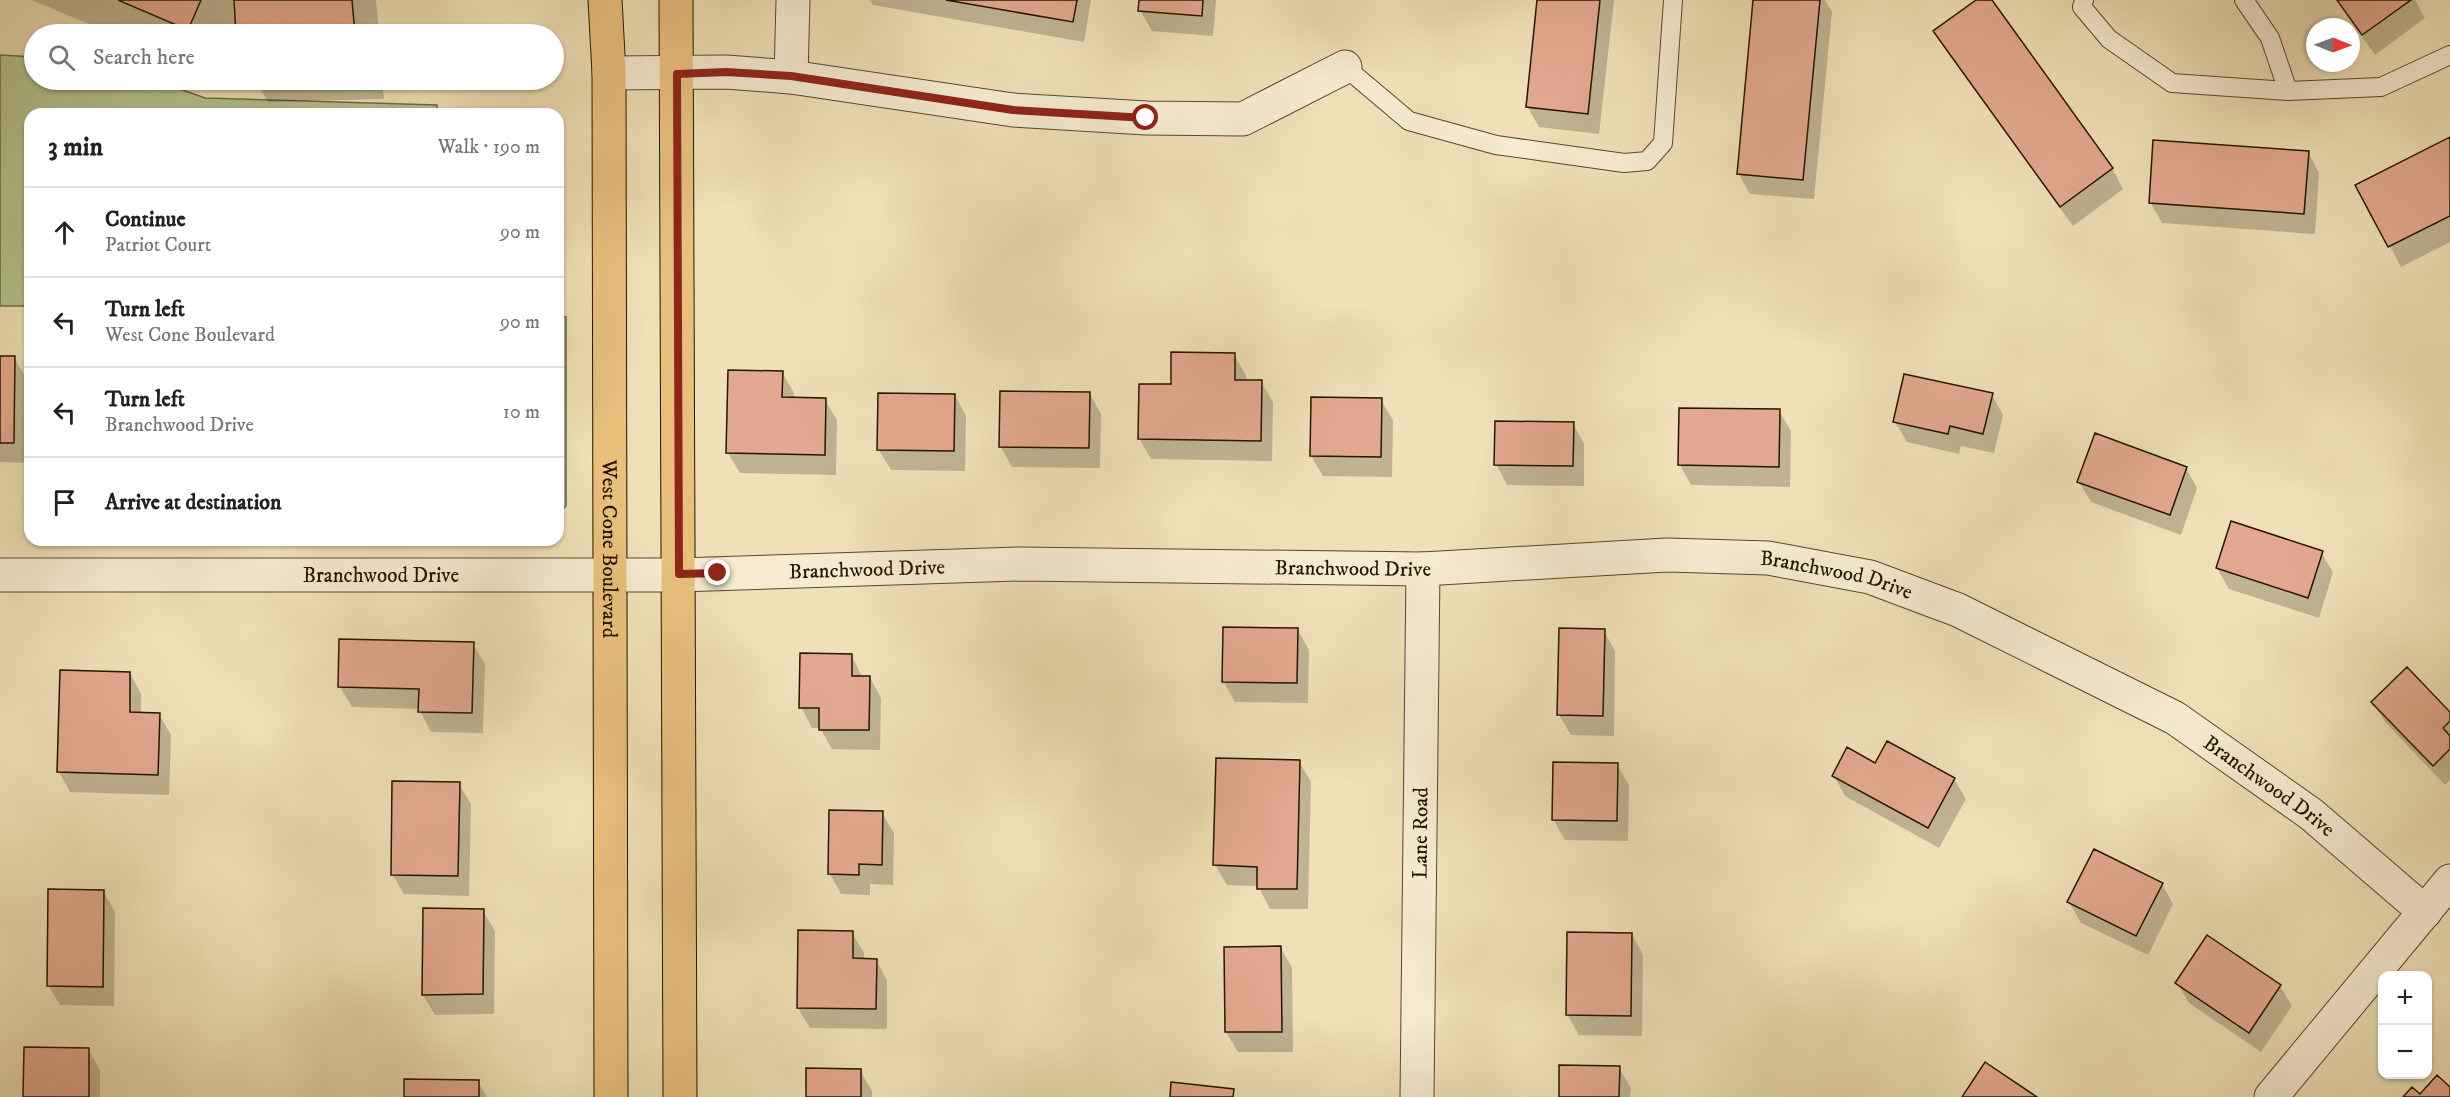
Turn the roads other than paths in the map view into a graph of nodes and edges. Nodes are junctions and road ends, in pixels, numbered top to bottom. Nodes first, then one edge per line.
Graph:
1 (605, 0) edge
2 (676, 0) edge
3 (793, 0) edge
4 (1673, 0) edge
5 (2084, 0) edge
6 (2244, 0) edge
7 (2450, 55) edge
8 (1345, 67) joint
9 (609, 73) junction
10 (677, 74) junction
11 (791, 76) junction
12 (2288, 91) junction
13 (1423, 569) junction
14 (609, 574) junction
15 (679, 574) junction
16 (0, 575) edge
17 (2450, 881) edge
18 (2425, 912) junction
19 (611, 1097) edge
20 (680, 1097) edge
21 (1417, 1097) edge
22 (2271, 1097) edge

1 - 9 main road, West Cone Boulevard
2 - 10 main road
3 - 11 street
4 - 8 lane
5 - 12 lane
6 - 12 lane
7 - 12 lane
8 - 11 street
9 - 10 street
9 - 14 main road, West Cone Boulevard
10 - 11 street
10 - 15 main road
13 - 15 street, Branchwood Drive
13 - 18 street, Branchwood Drive
13 - 21 street, Lane Road
14 - 15 street, Branchwood Drive
14 - 16 street, Branchwood Drive
14 - 19 main road, West Cone Boulevard
15 - 20 main road
17 - 18 street
18 - 22 street

